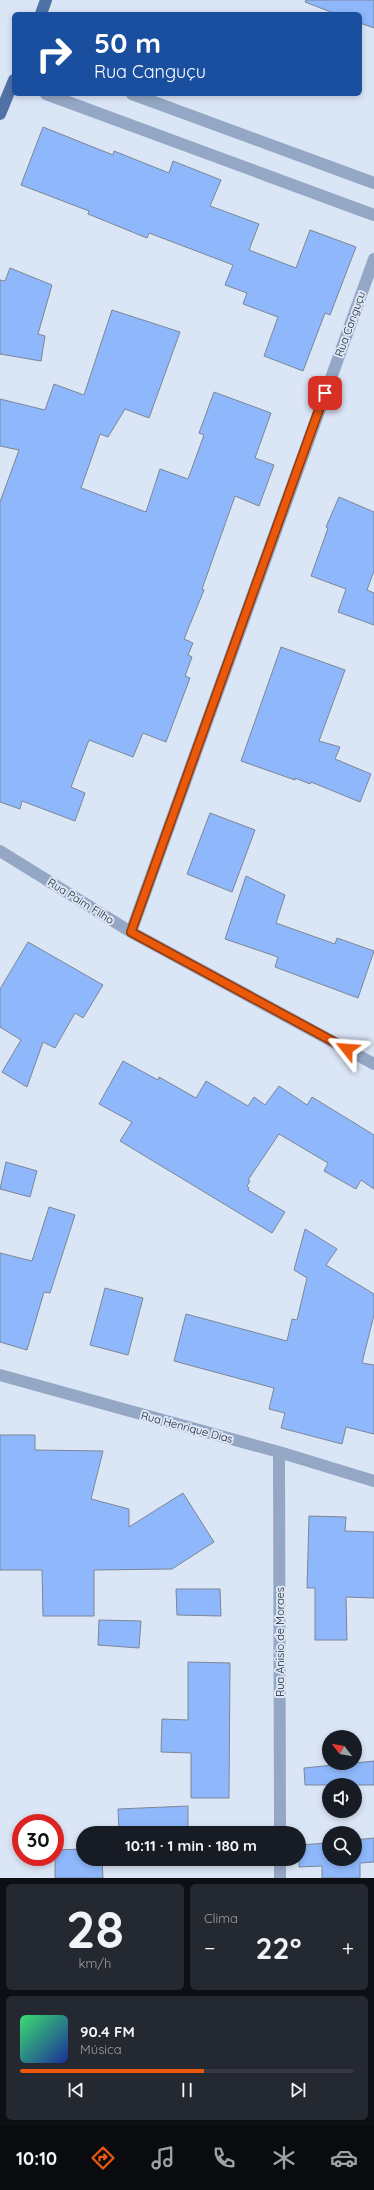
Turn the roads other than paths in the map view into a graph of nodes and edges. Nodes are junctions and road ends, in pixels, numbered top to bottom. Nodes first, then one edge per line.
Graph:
1 (46, 0) edge
2 (42, 12) edge
3 (12, 87) edge
4 (51, 96) edge
5 (137, 96) edge
6 (0, 114) edge
7 (374, 183) edge
8 (374, 215) edge
9 (374, 259) edge
10 (0, 851) edge
11 (131, 932) junction
12 (374, 1064) edge
13 (0, 1376) edge
14 (279, 1452) junction
15 (374, 1481) edge
16 (280, 1826) edge
17 (280, 1866) edge
18 (280, 1878) edge

1 - 2 main road
3 - 6 main road
4 - 8 street
5 - 7 street
9 - 11 street, Rua Canguçu
10 - 11 street, Rua Paim Filho
11 - 12 street, Rua Paim Filho
13 - 14 street, Rua Henrique Dias
14 - 15 street, Rua Henrique Dias
14 - 16 street, Rua Anisio de Moraes
17 - 18 street

